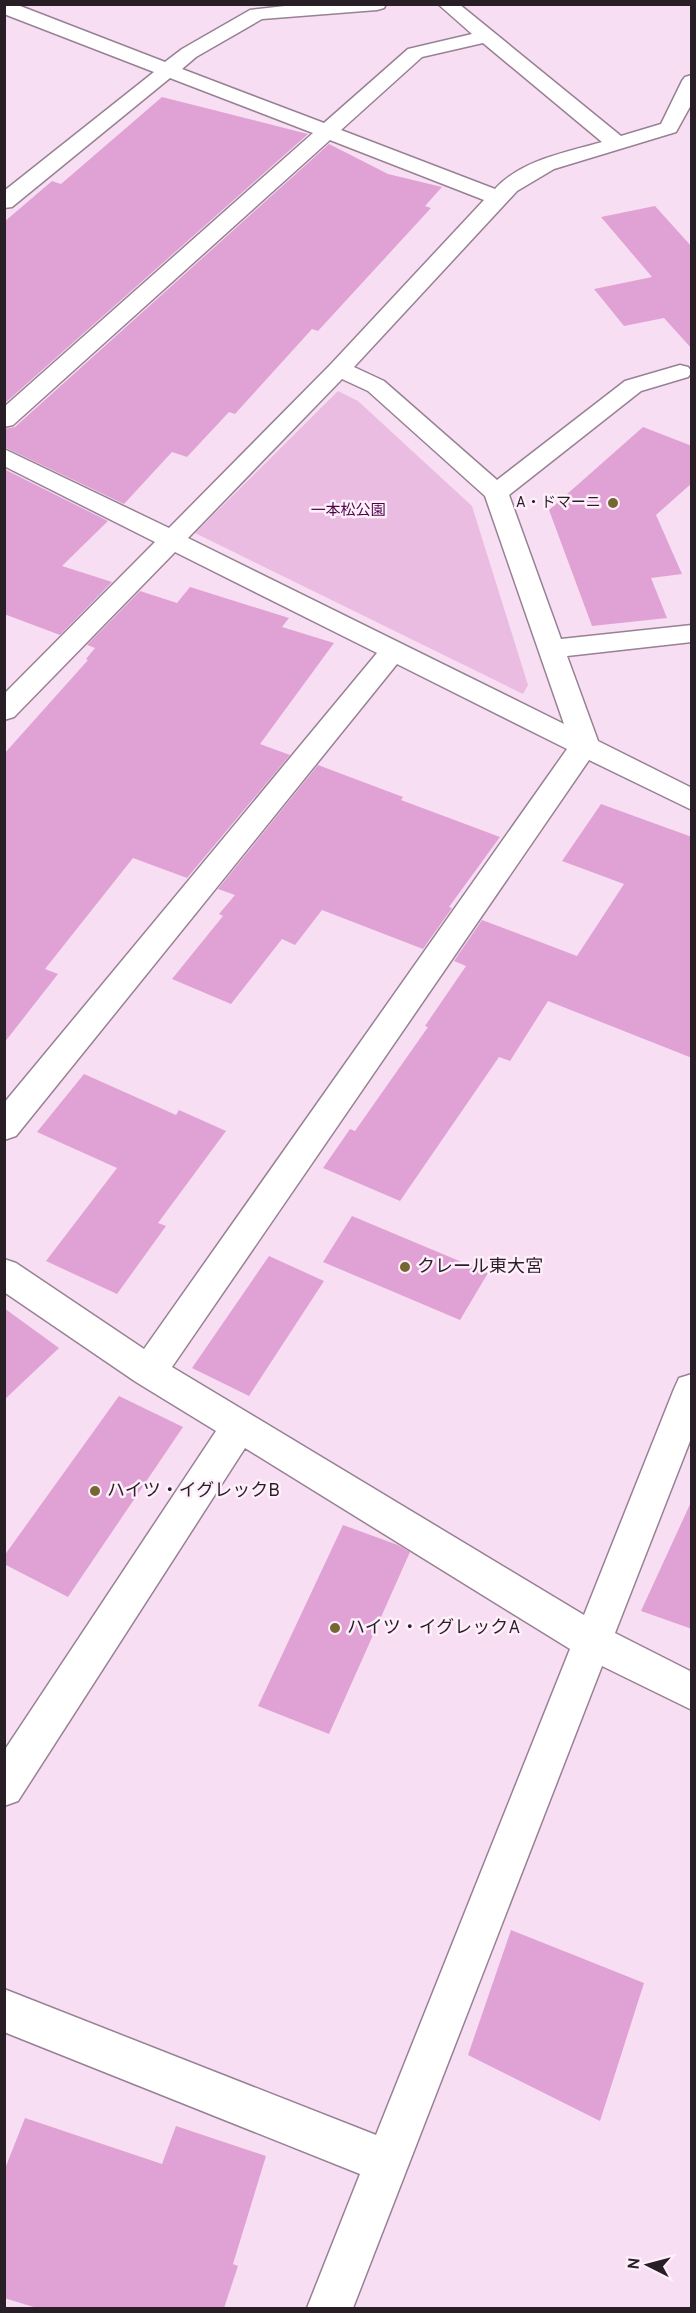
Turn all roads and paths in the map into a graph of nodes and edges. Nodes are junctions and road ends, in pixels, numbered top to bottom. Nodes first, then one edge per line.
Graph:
1 (377, 4) edge
2 (447, 4) edge
3 (263, 9) edge
4 (13, 11) edge
5 (486, 37) junction
6 (170, 71) junction
7 (692, 81) edge
8 (326, 131) junction
9 (618, 144) junction
10 (499, 198) junction
11 (4, 202) edge
12 (339, 369) junction
13 (680, 372) dead end
14 (4, 420) edge
15 (4, 456) edge
16 (496, 493) junction
17 (174, 540) junction
18 (692, 633) edge
19 (551, 649) junction
20 (394, 650) junction
21 (4, 711) edge
22 (585, 745) junction
23 (692, 800) edge
24 (4, 1127) edge
25 (4, 1273) edge
26 (149, 1371) junction
27 (692, 1389) edge
28 (239, 1426) junction
29 (592, 1641) junction
30 (692, 1692) edge
31 (4, 1787) edge
32 (4, 2010) edge
33 (387, 2162) junction
34 (330, 2308) edge

1 - 3 street
2 - 5 street
3 - 6 street
4 - 6 street
5 - 8 street
5 - 9 street
6 - 8 street
6 - 11 street
7 - 9 street
8 - 10 street
8 - 14 street
9 - 10 street
10 - 12 street
12 - 16 street
12 - 17 street
13 - 16 street
15 - 17 street
16 - 19 street
17 - 20 street
17 - 21 street
18 - 19 street
19 - 22 street
20 - 22 street
20 - 24 street
22 - 23 street
22 - 26 street
25 - 26 street
26 - 28 street
27 - 29 street
28 - 29 street
28 - 31 street
29 - 30 street
29 - 33 street
32 - 33 street
33 - 34 street

